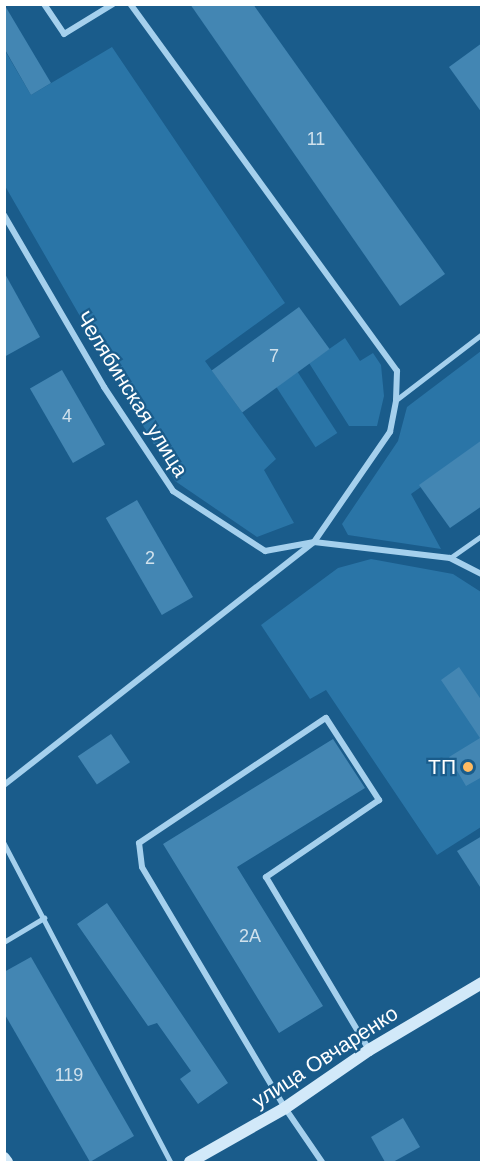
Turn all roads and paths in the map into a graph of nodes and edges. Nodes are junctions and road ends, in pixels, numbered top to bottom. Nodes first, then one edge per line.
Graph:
1 (44, 4) edge
2 (113, 4) edge
3 (130, 4) edge
4 (4, 215) edge
5 (482, 334) edge
6 (396, 400) junction
7 (482, 536) edge
8 (314, 542) junction
9 (450, 558) junction
10 (482, 574) edge
11 (4, 785) edge
12 (4, 843) edge
13 (44, 918) junction
14 (4, 942) edge
15 (482, 983) edge
16 (369, 1050) junction
17 (285, 1108) junction
18 (4, 1158) edge
19 (7, 1162) edge
20 (171, 1162) edge
21 (189, 1162) edge
22 (322, 1162) edge

1 - 2 street
3 - 6 street
4 - 8 street, Челябинская улица
5 - 6 lane
6 - 8 street
7 - 9 lane
8 - 9 street, Челябинская улица
8 - 11 street
9 - 10 street, Челябинская улица
12 - 13 lane
13 - 14 lane
13 - 20 lane
15 - 16 street, улица Овчаренко
16 - 17 street, улица Овчаренко
16 - 17 street
17 - 21 street, улица Овчаренко
17 - 22 street
18 - 19 street

